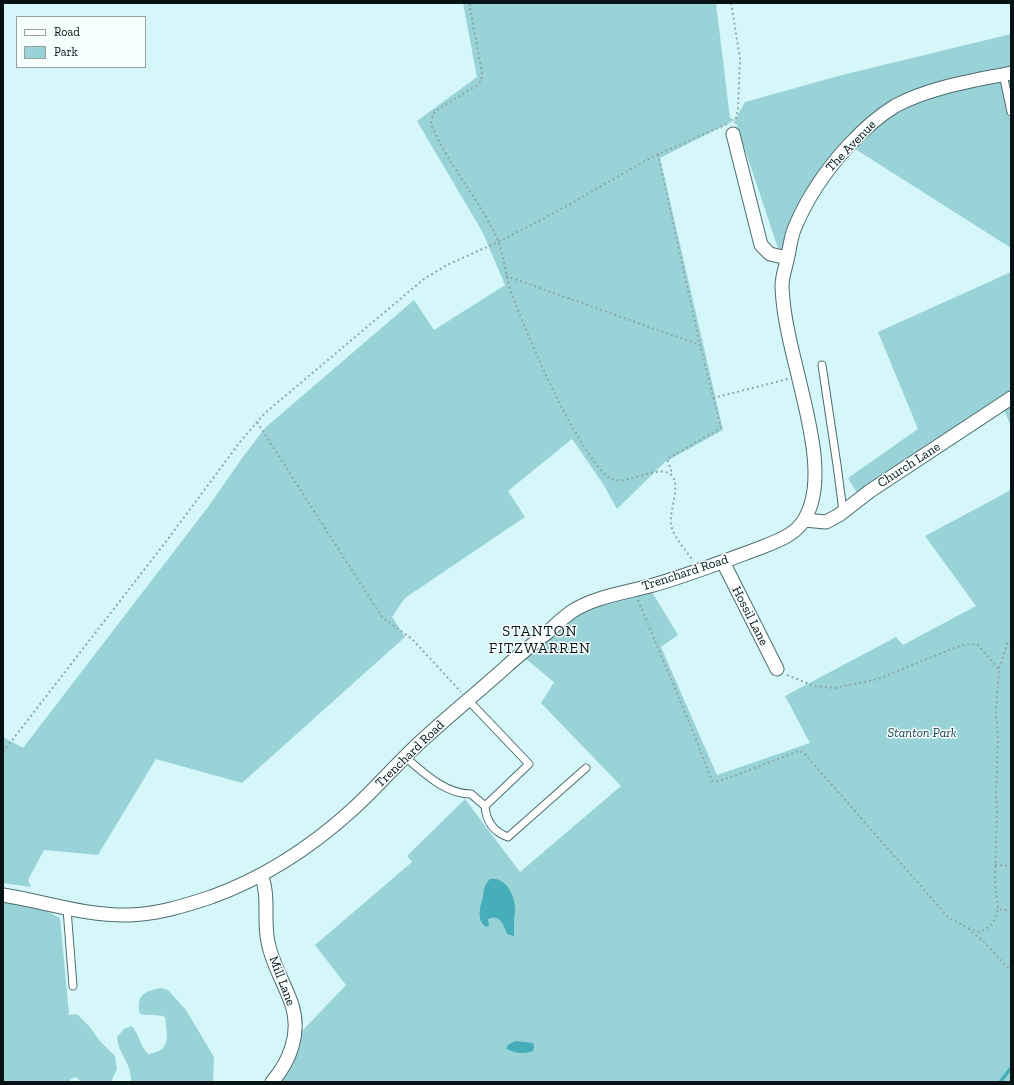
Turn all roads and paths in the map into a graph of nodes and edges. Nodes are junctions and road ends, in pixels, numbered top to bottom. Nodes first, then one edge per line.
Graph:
1 (474, 3) edge
2 (731, 3) edge
3 (469, 4) edge
4 (1007, 73) edge
5 (1011, 112) edge
6 (735, 120) junction
7 (733, 134) joint
8 (658, 154) junction
9 (498, 242) junction
10 (788, 258) junction
11 (506, 276) junction
12 (700, 345) junction
13 (822, 365) dead end
14 (798, 377) junction
15 (713, 398) junction
16 (1011, 398) edge
17 (257, 422) junction
18 (670, 475) junction
19 (843, 511) junction
20 (802, 523) junction
21 (723, 562) junction
22 (698, 570) junction
23 (635, 589) junction
24 (1011, 639) edge
25 (999, 669) junction
26 (777, 670) joint
27 (468, 700) junction
28 (3, 752) edge
29 (405, 757) junction
30 (586, 768) dead end
31 (485, 806) junction
32 (995, 865) junction
33 (1011, 866) edge
34 (261, 875) junction
35 (3, 895) edge
36 (998, 908) junction
37 (67, 909) junction
38 (1011, 911) edge
39 (966, 927) junction
40 (1011, 971) edge
41 (72, 986) dead end
42 (272, 1082) edge

1 - 3 path
2 - 6 path
3 - 9 path
4 - 5 lane
4 - 10 street, The Avenue
6 - 7 path
6 - 8 path
7 - 10 street
8 - 9 path
8 - 12 path
9 - 11 path
9 - 17 path
10 - 14 street, The Avenue
11 - 12 path
11 - 18 path
12 - 15 path
13 - 19 lane
14 - 15 path
14 - 20 street, The Avenue
15 - 18 path
16 - 19 street, Church Lane
17 - 27 path
17 - 28 path
18 - 22 path
19 - 20 street, Church Lane
20 - 21 street, Trenchard Road
21 - 22 street, Trenchard Road
21 - 26 street, Hossil Lane
22 - 23 street, Trenchard Road
23 - 27 street, Trenchard Road
23 - 39 path
24 - 25 path
25 - 26 path
25 - 32 path
27 - 29 street, Trenchard Road
27 - 31 lane
29 - 31 lane
29 - 34 street, Trenchard Road
30 - 31 lane
32 - 33 path
32 - 36 path
34 - 37 street, Trenchard Road
34 - 42 street, Mill Lane
35 - 37 street, Trenchard Road
36 - 38 path
36 - 39 path
37 - 41 lane
39 - 40 path

